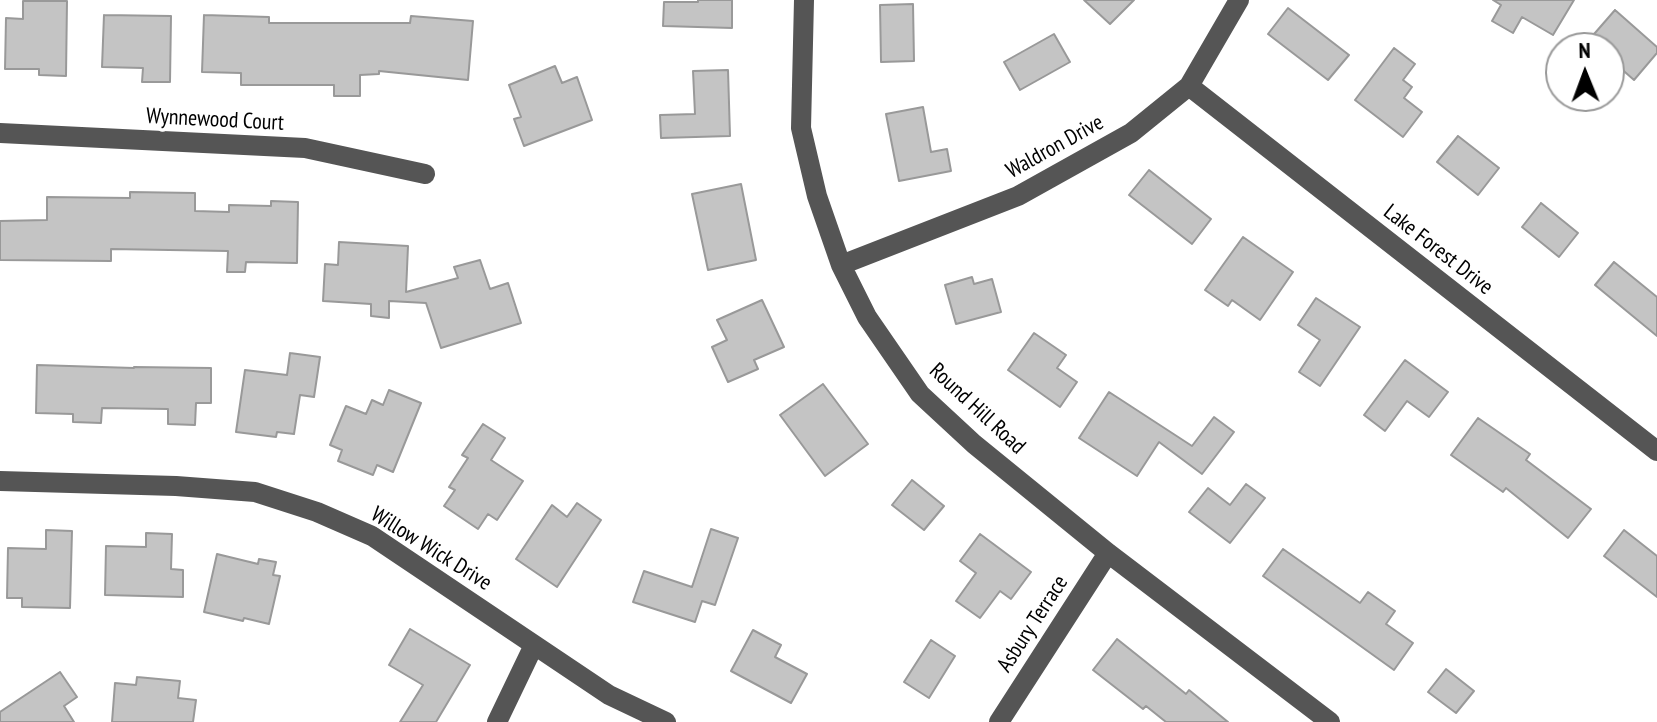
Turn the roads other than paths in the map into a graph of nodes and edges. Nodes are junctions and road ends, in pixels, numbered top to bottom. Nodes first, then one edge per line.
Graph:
1 (804, 0) edge
2 (1239, 0) edge
3 (1189, 86) junction
4 (0, 133) edge
5 (425, 174) dead end
6 (841, 265) junction
7 (1657, 451) edge
8 (0, 481) edge
9 (1108, 553) junction
10 (534, 645) junction
11 (497, 722) edge
12 (666, 722) edge
13 (999, 722) edge
14 (1330, 722) edge

1 - 6 street, Round Hill Road
2 - 3 street, Waldron Drive
3 - 6 street, Waldron Drive
3 - 7 street, Lake Forest Drive
4 - 5 street, Wynnewood Court
6 - 9 street, Round Hill Road
8 - 10 street, Willow Wick Drive
9 - 13 street, Asbury Terrace
9 - 14 street, Round Hill Road
10 - 11 street
10 - 12 street, Willow Wick Drive

